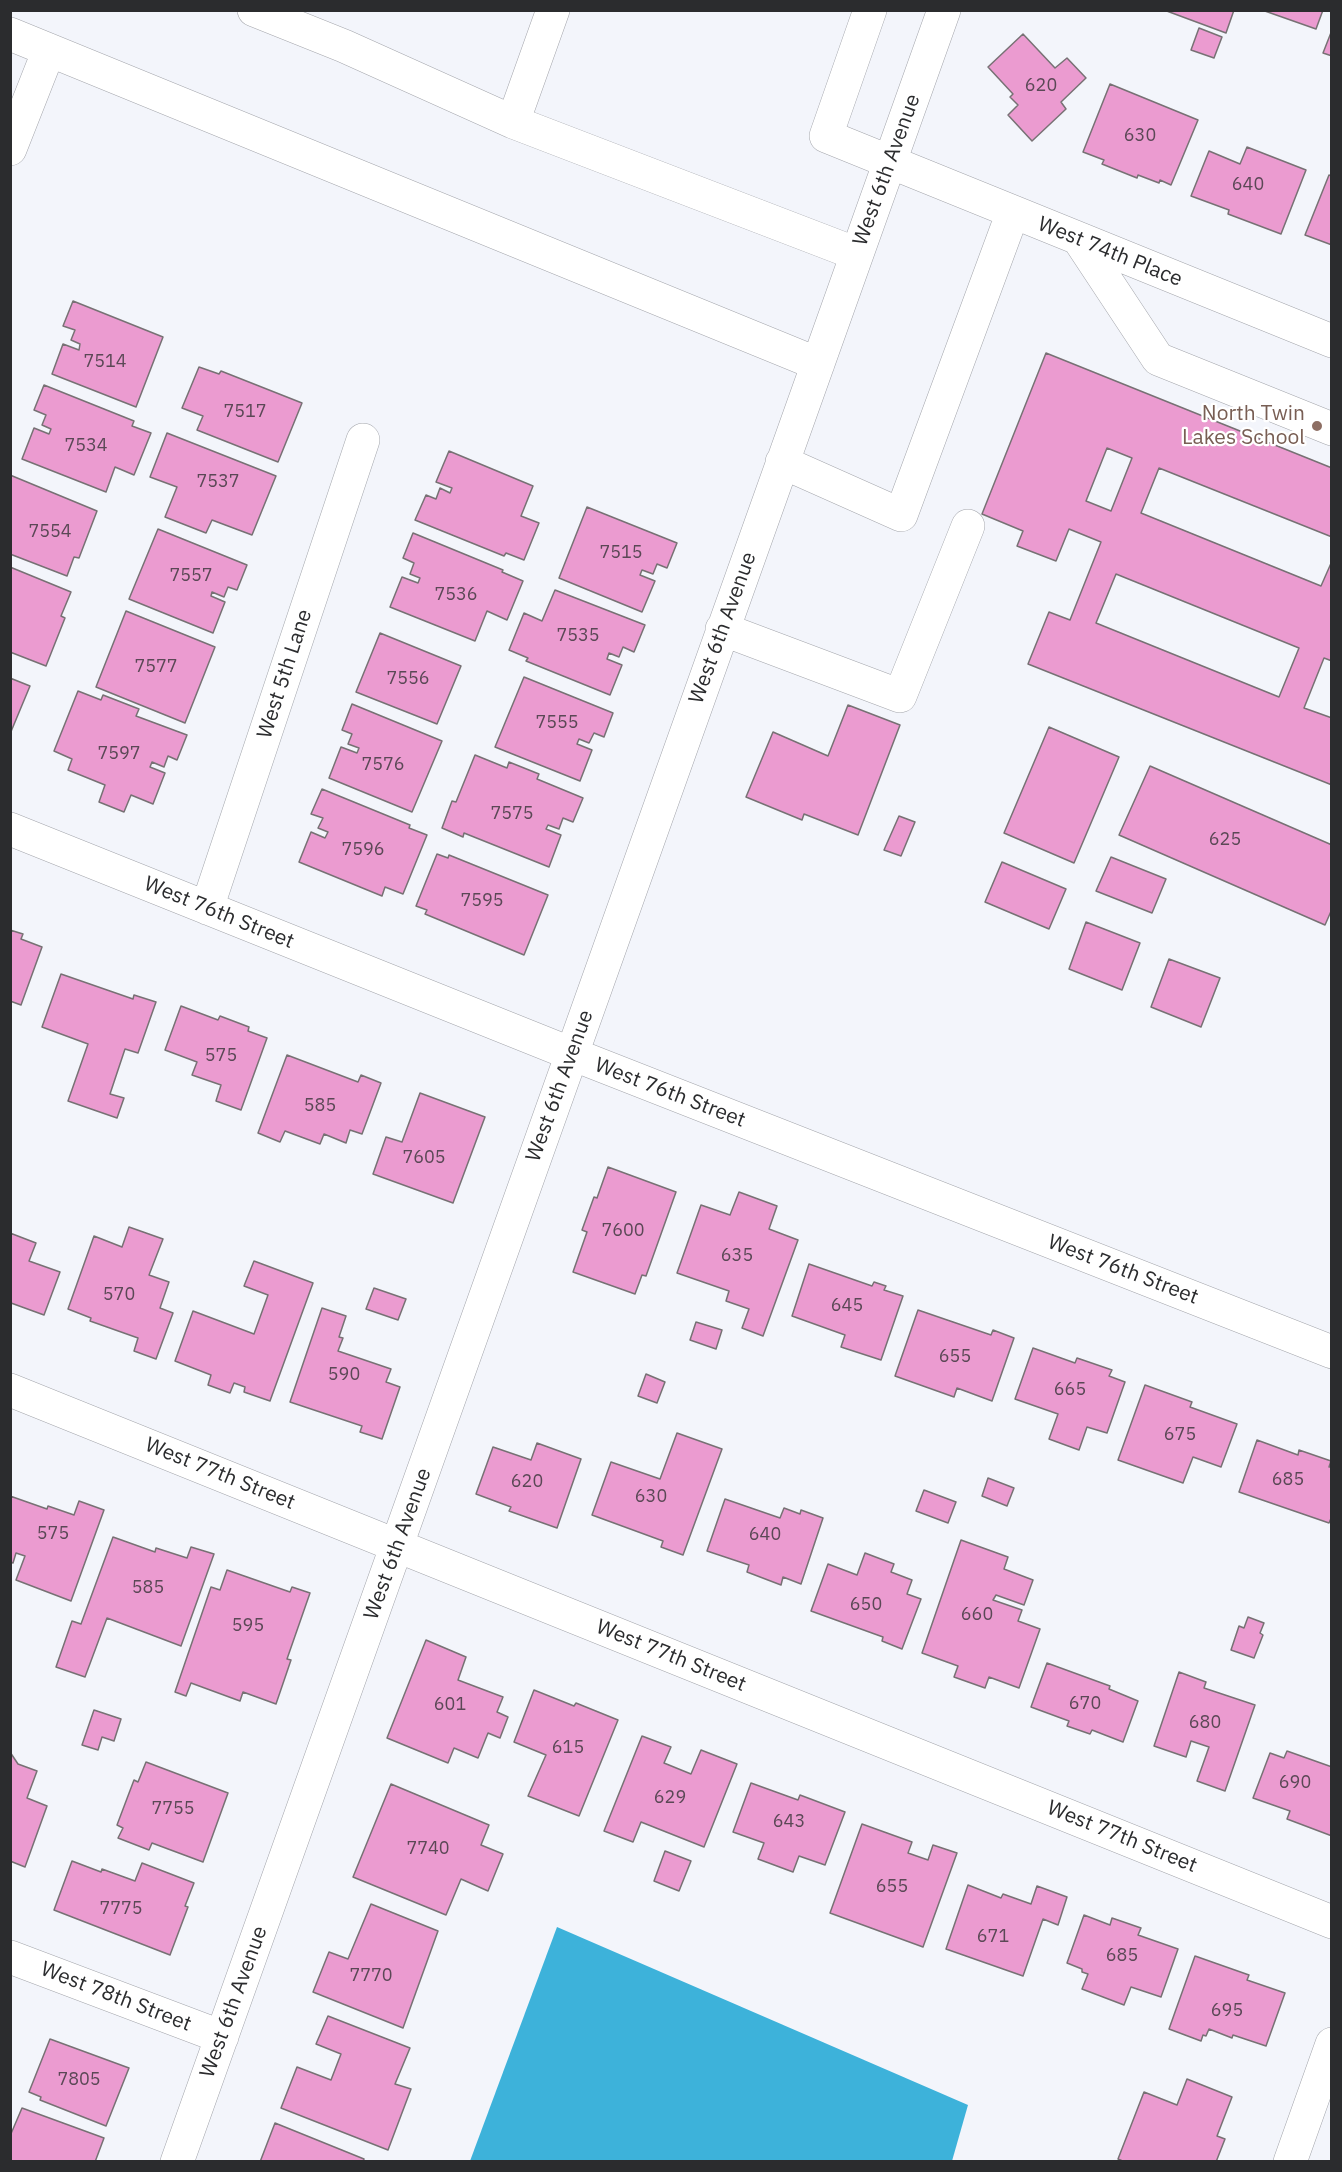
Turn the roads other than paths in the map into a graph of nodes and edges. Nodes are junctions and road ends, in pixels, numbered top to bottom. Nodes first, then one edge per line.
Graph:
1 (254, 10) edge
2 (553, 10) edge
3 (870, 10) edge
4 (944, 10) edge
5 (10, 34) edge
6 (49, 50) junction
7 (513, 122) junction
8 (10, 149) edge
9 (890, 162) junction
10 (1013, 212) junction
11 (1080, 241) junction
12 (857, 254) junction
13 (1332, 341) edge
14 (818, 364) junction
15 (1332, 429) edge
16 (363, 440) dead end
17 (782, 462) junction
18 (968, 526) dead end
19 (722, 629) junction
20 (10, 829) edge
21 (207, 908) junction
22 (572, 1054) junction
23 (1332, 1352) edge
24 (10, 1390) edge
25 (397, 1545) junction
26 (1332, 1922) edge
27 (10, 1957) edge
28 (222, 2037) junction
29 (1332, 2044) edge
30 (177, 2162) edge
31 (1290, 2162) edge

1 - 7 street
2 - 7 street
3 - 9 street, West 74th Place
4 - 9 street, West 6th Avenue
5 - 6 street
6 - 8 street
6 - 14 street
7 - 12 street
9 - 10 street, West 74th Place
9 - 12 street, West 6th Avenue
10 - 11 street, West 74th Place
10 - 17 street
11 - 13 street, West 74th Place
11 - 15 street
12 - 14 street, West 6th Avenue
14 - 17 street, West 6th Avenue
16 - 21 street, West 5th Lane
17 - 19 street, West 6th Avenue
18 - 19 street
19 - 22 street, West 6th Avenue
20 - 21 street, West 76th Street
21 - 22 street, West 76th Street
22 - 23 street, West 76th Street
22 - 25 street, West 6th Avenue
24 - 25 street, West 77th Street
25 - 26 street, West 77th Street
25 - 28 street, West 6th Avenue
27 - 28 street, West 78th Street
28 - 30 street, West 6th Avenue
29 - 31 street

